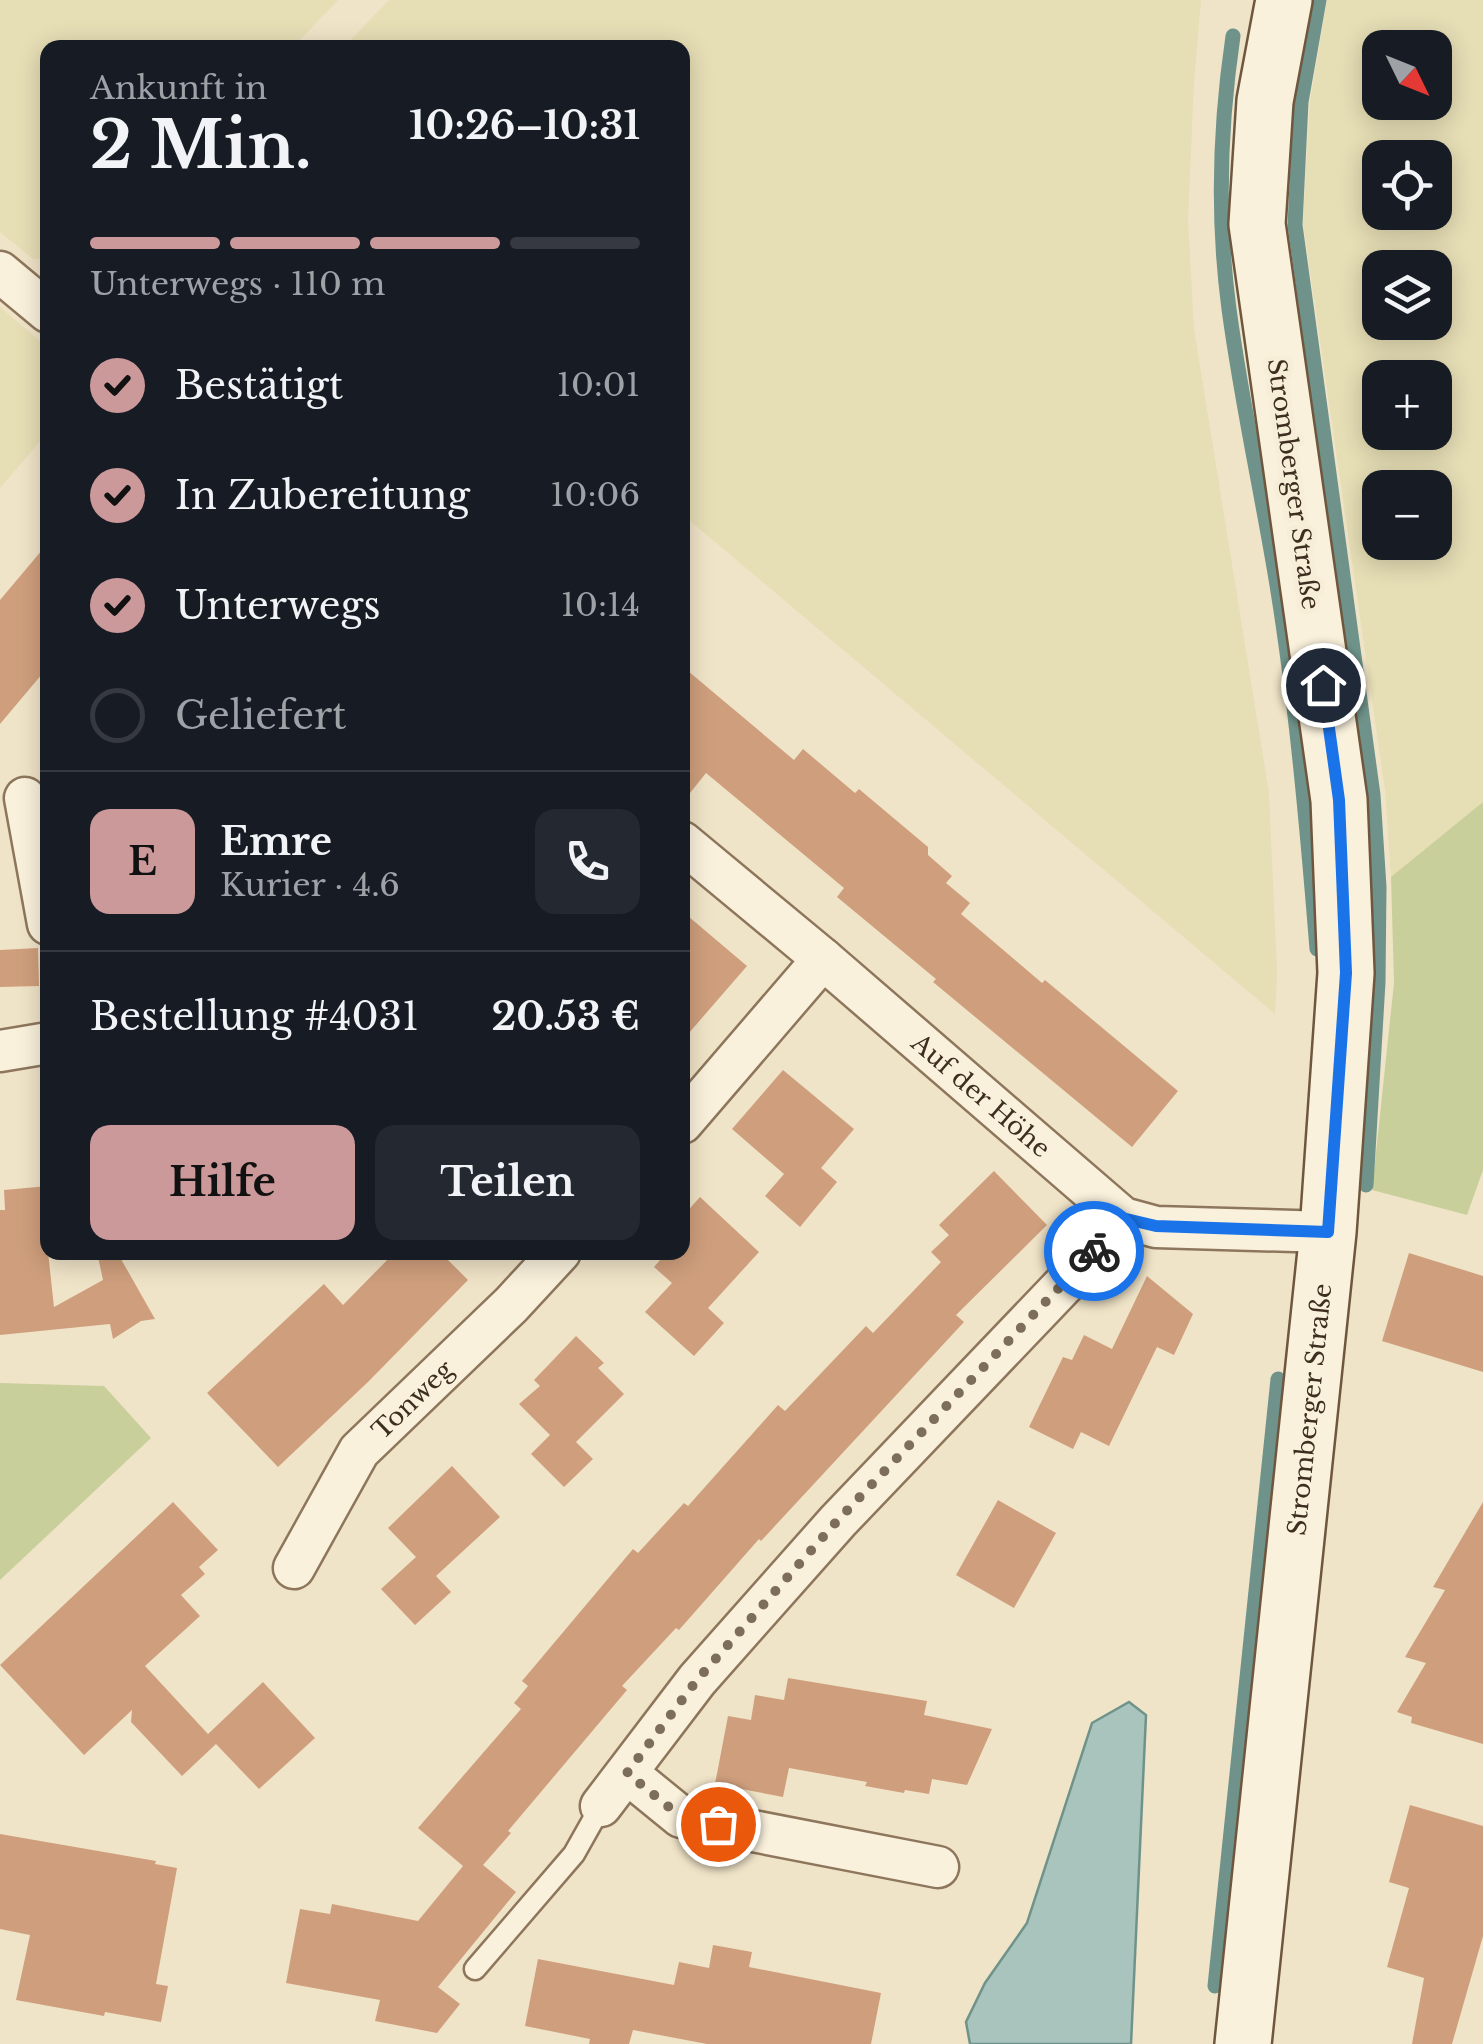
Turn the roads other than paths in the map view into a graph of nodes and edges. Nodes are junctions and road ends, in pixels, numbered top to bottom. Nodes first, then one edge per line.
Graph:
1 (1284, 0) edge
2 (0, 272) edge
3 (40, 305) edge
4 (25, 798) dead end
5 (690, 849) edge
6 (40, 880) edge
7 (823, 959) junction
8 (40, 1044) edge
9 (0, 1050) edge
10 (690, 1114) edge
11 (1122, 1218) junction
12 (1328, 1232) junction
13 (552, 1260) edge
14 (294, 1568) dead end
15 (627, 1773) junction
16 (601, 1806) joint
17 (938, 1867) dead end
18 (475, 1969) dead end
19 (1243, 2044) edge

1 - 12 main road, Stromberger Straße
2 - 3 street
4 - 6 street
5 - 7 street, Auf der Höhe
7 - 10 street
7 - 11 street, Auf der Höhe
8 - 9 street
11 - 12 street
11 - 15 street
12 - 19 main road, Stromberger Straße
13 - 14 street, Tonweg
15 - 16 street
15 - 17 street
16 - 18 lane

